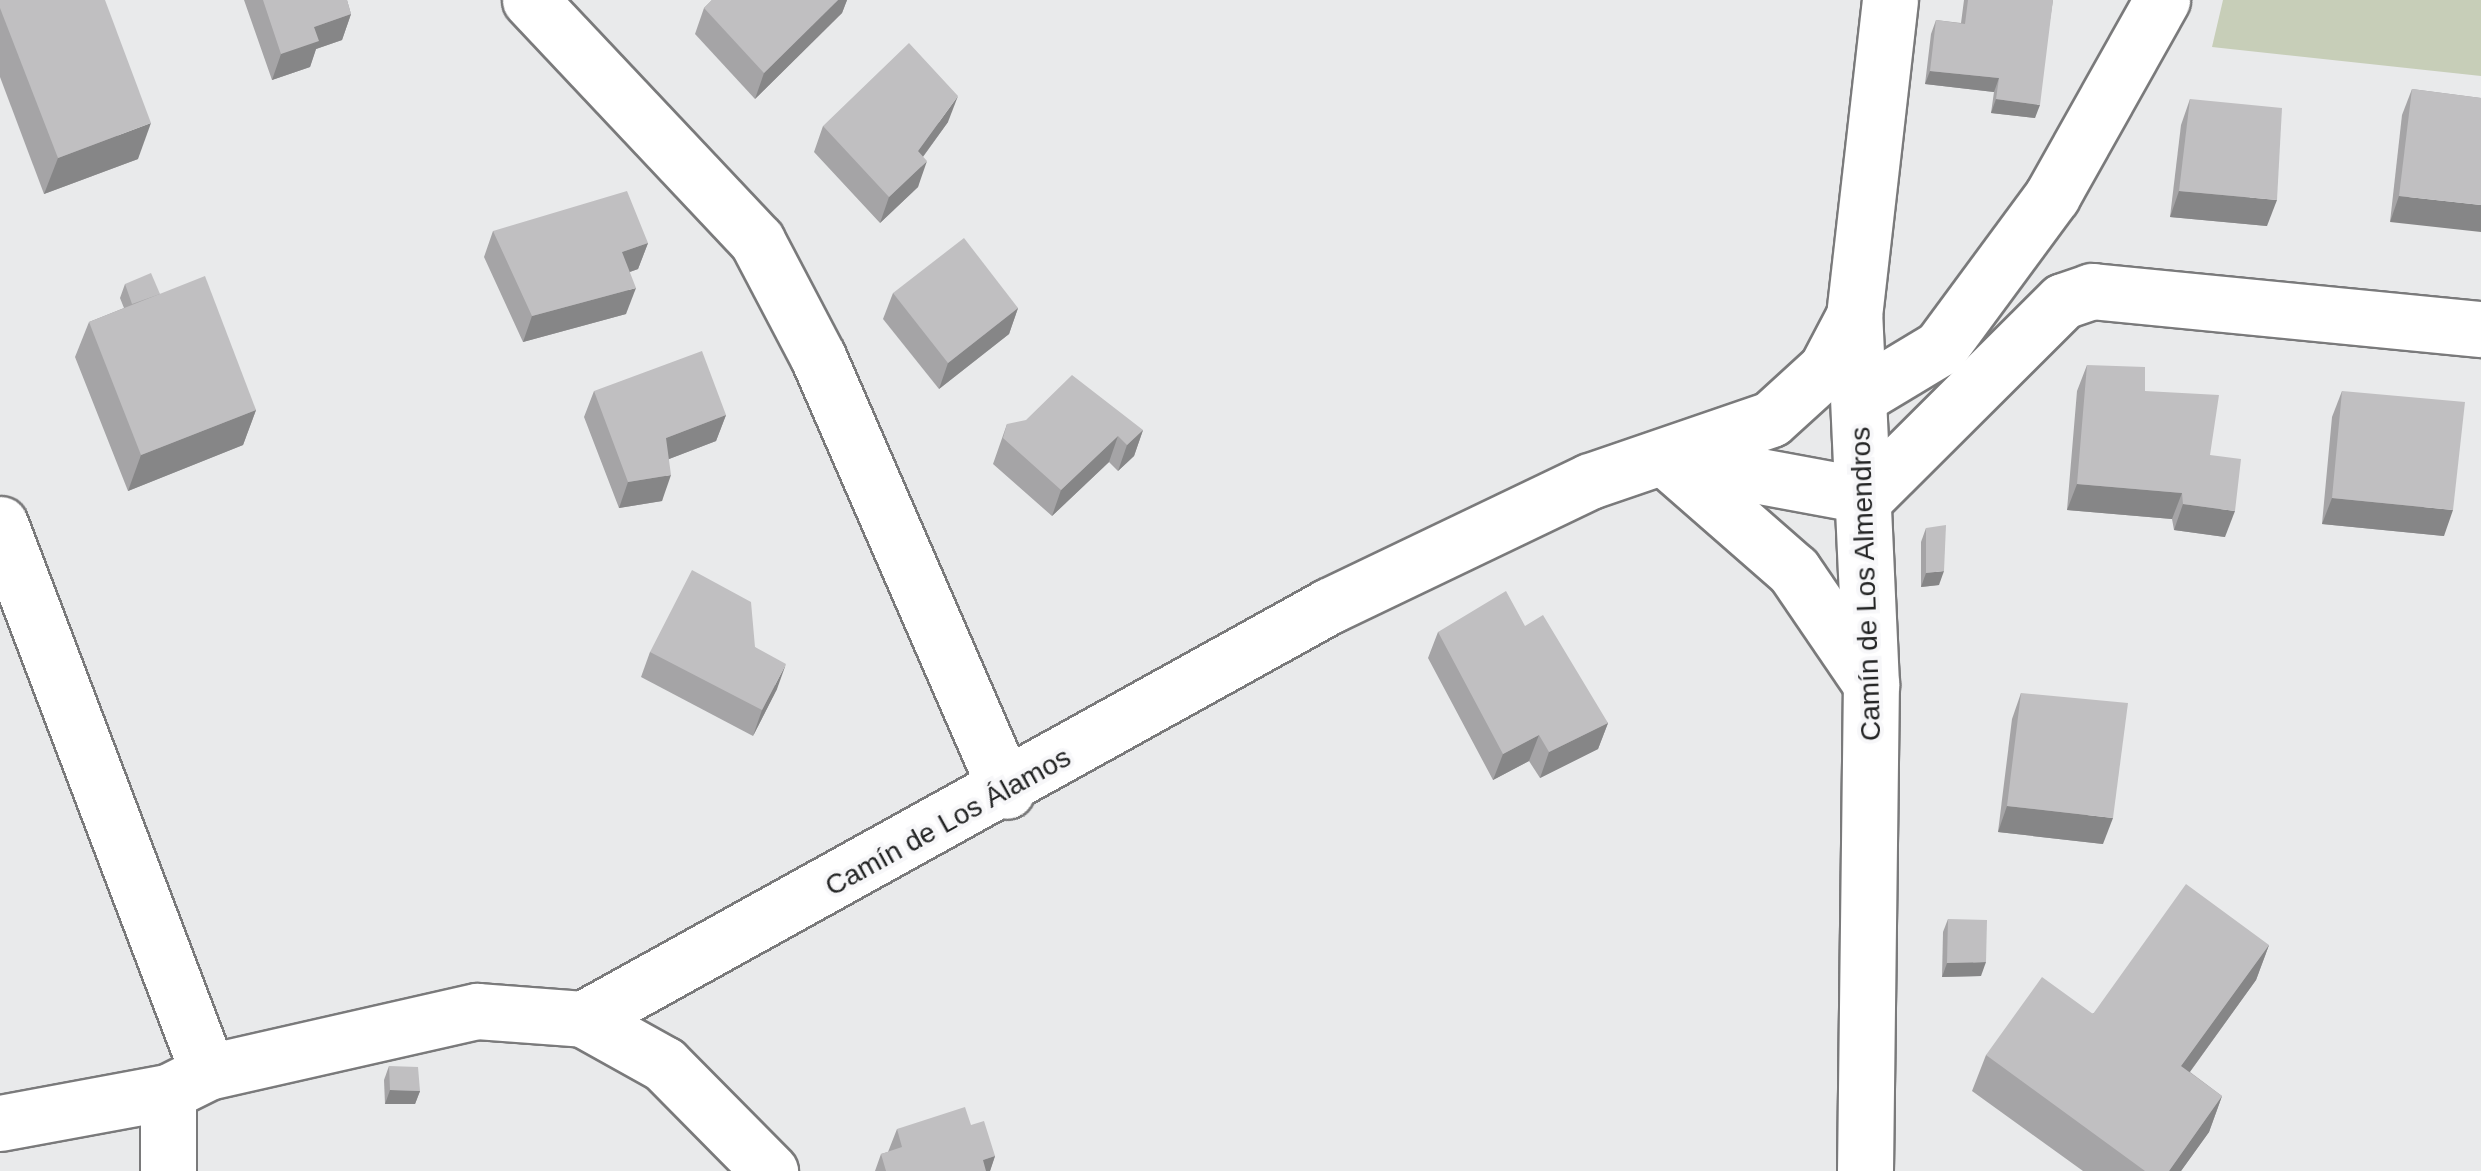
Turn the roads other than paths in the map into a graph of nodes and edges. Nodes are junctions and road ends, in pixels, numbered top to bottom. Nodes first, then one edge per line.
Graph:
1 (530, 0) edge
2 (1890, 0) edge
3 (2162, 0) edge
4 (1854, 316) junction
5 (2481, 329) edge
6 (1860, 396) junction
7 (1665, 458) junction
8 (1867, 496) junction
9 (0, 524) edge
10 (1872, 684) junction
11 (1008, 791) junction
12 (583, 1019) junction
13 (188, 1082) junction
14 (0, 1123) edge
15 (168, 1171) edge
16 (770, 1171) edge
17 (1865, 1171) edge

1 - 11 street
2 - 4 street, Camín de Los Almendros
3 - 6 street
4 - 6 street, Camín de Los Almendros
4 - 7 street
5 - 8 street
6 - 8 street, Camín de Los Almendros
7 - 8 street, Camín de Los Álamos
7 - 10 street
7 - 11 street, Camín de Los Álamos
8 - 10 street, Camín de Los Almendros
9 - 13 street
10 - 17 street, Camín de Los Almendros
11 - 12 street, Camín de Los Álamos
12 - 13 street
12 - 16 street
13 - 14 street
13 - 15 street

